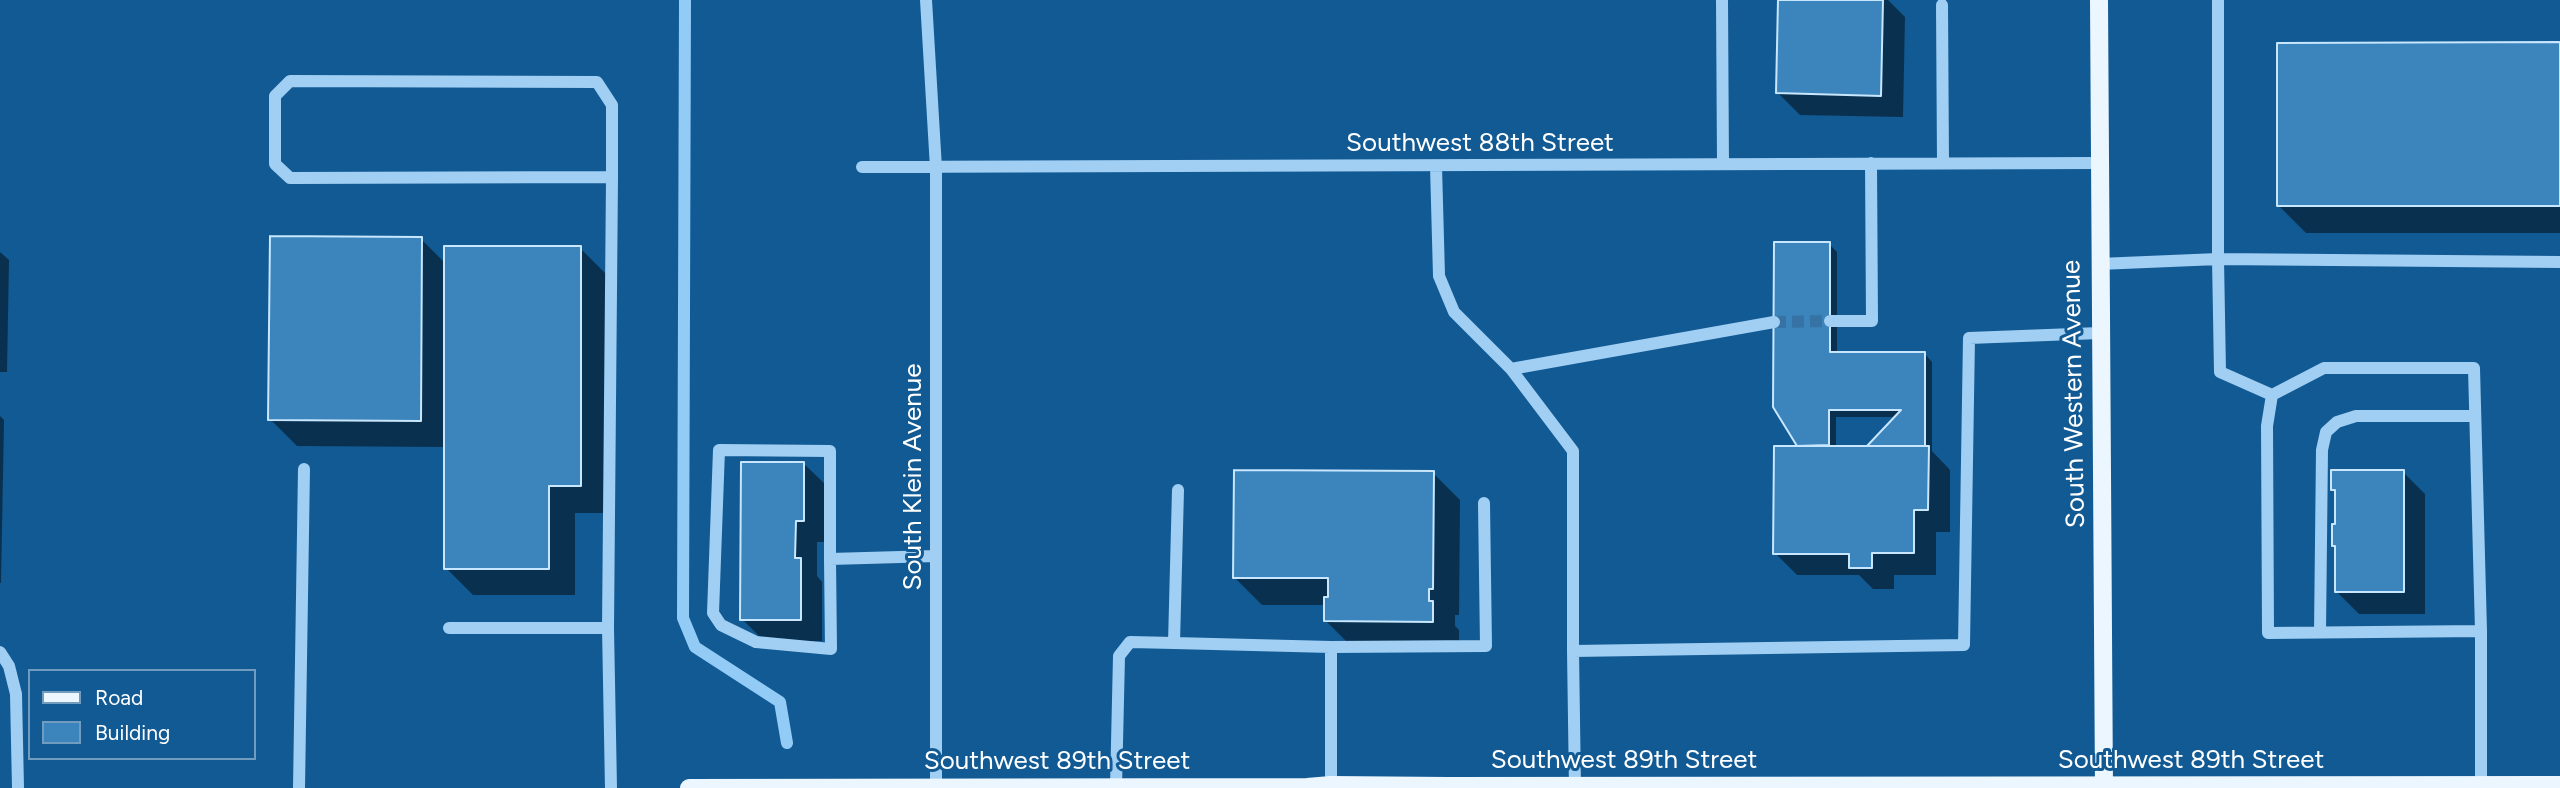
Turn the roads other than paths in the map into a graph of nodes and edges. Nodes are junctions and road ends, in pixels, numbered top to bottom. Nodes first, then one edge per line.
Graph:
1 (926, 0) edge
2 (1722, 0) edge
3 (2099, 0) edge
4 (2218, 0) edge
5 (1942, 5) dead end
6 (1871, 163) junction
7 (1943, 163) junction
8 (2098, 163) junction
9 (1723, 164) junction
10 (1436, 166) junction
11 (862, 167) dead end
12 (936, 168) junction
13 (612, 177) junction
14 (2218, 259) junction
15 (2560, 262) edge
16 (2099, 264) junction
17 (1829, 321) tunnel mouth
18 (1774, 322) tunnel mouth
19 (2100, 333) junction
20 (1511, 369) junction
21 (2272, 395) junction
22 (2476, 416) junction
23 (304, 469) dead end
24 (1178, 490) dead end
25 (1484, 503) dead end
26 (936, 556) junction
27 (830, 559) junction
28 (449, 628) dead end
29 (608, 628) junction
30 (2481, 631) junction
31 (2320, 632) junction
32 (1174, 643) junction
33 (1331, 647) junction
34 (1573, 651) junction
35 (0, 652) edge
36 (1331, 785) junction
37 (2481, 785) junction
38 (2560, 785) edge
39 (936, 787) edge
40 (1116, 787) edge
41 (1448, 787) edge
42 (1575, 787) edge
43 (2104, 787) edge
44 (18, 788) edge
45 (299, 788) edge
46 (611, 788) edge
47 (689, 788) edge

1 - 12 street, South Klein Avenue
2 - 9 street
3 - 8 main road, South Western Avenue
4 - 14 street
5 - 7 street
6 - 7 street, Southwest 88th Street
6 - 9 street, Southwest 88th Street
6 - 17 street
7 - 8 street, Southwest 88th Street
8 - 16 main road, South Western Avenue
9 - 10 street, Southwest 88th Street
10 - 12 street, Southwest 88th Street
10 - 20 street
11 - 12 street, Southwest 88th Street
12 - 26 street, South Klein Avenue
13 - 13 street
13 - 29 street
14 - 15 street
14 - 16 street
14 - 21 street
16 - 19 main road, South Western Avenue
18 - 20 street
19 - 34 street
19 - 43 main road, South Western Avenue
20 - 34 street
21 - 22 street
21 - 31 street
22 - 30 street
22 - 31 street
23 - 45 street
24 - 32 street
25 - 33 street
26 - 27 street
26 - 39 street, South Klein Avenue
27 - 27 street
28 - 29 street
29 - 46 street
30 - 31 street
30 - 37 street
32 - 33 street
32 - 40 street
33 - 36 street
34 - 42 street
35 - 44 street
36 - 40 main road, Southwest 89th Street
36 - 41 main road, Southwest 89th Street
37 - 38 main road, Southwest 89th Street
37 - 43 main road, Southwest 89th Street
39 - 40 main road, Southwest 89th Street
39 - 47 main road, Southwest 89th Street
41 - 42 main road, Southwest 89th Street
42 - 43 main road, Southwest 89th Street

